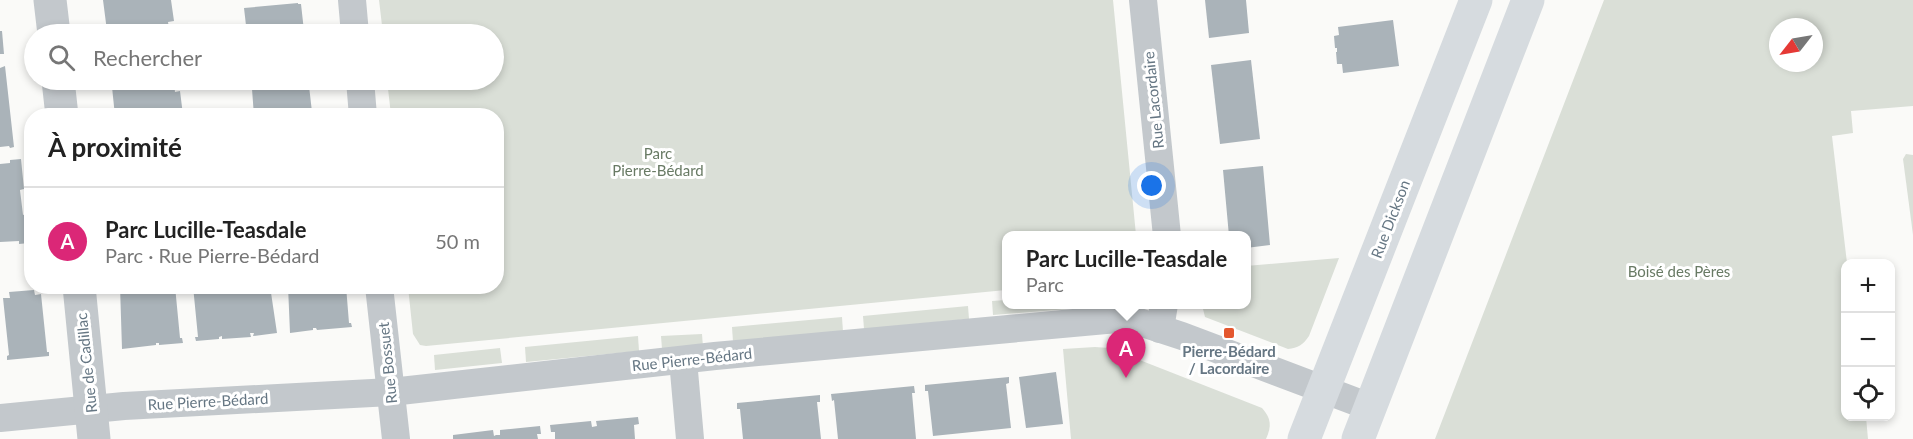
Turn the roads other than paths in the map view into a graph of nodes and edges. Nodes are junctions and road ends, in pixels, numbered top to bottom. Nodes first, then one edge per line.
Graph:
1 (51, 0) edge
2 (352, 0) edge
3 (1143, 0) edge
4 (1476, 0) edge
5 (1528, 0) edge
6 (53, 24) edge
7 (354, 24) edge
8 (59, 90) edge
9 (361, 90) edge
10 (61, 108) edge
11 (362, 108) edge
12 (1166, 231) edge
13 (80, 294) edge
14 (380, 294) edge
15 (1162, 316) edge
16 (683, 360) junction
17 (1323, 390) junction
18 (391, 392) junction
19 (1370, 407) junction
20 (0, 418) edge
21 (92, 424) edge
22 (396, 439) edge
23 (690, 439) edge
24 (1304, 439) edge
25 (1358, 439) edge

1 - 6 street
2 - 7 street
3 - 12 street, Rue Lacordaire
4 - 17 main road, Rue Dickson
5 - 19 main road
8 - 10 street
9 - 11 street
13 - 21 street, Rue de Cadillac
14 - 18 street, Rue Bossuet
15 - 16 street, Rue Pierre-Bédard
15 - 17 street, Rue Pierre-Bédard
16 - 18 street, Rue Pierre-Bédard
16 - 23 street
17 - 19 street, Rue Pierre-Bédard
17 - 24 main road, Rue Dickson
18 - 21 street, Rue Pierre-Bédard
18 - 22 street, Rue Bossuet
19 - 25 main road
20 - 21 street, Rue Pierre-Bédard

